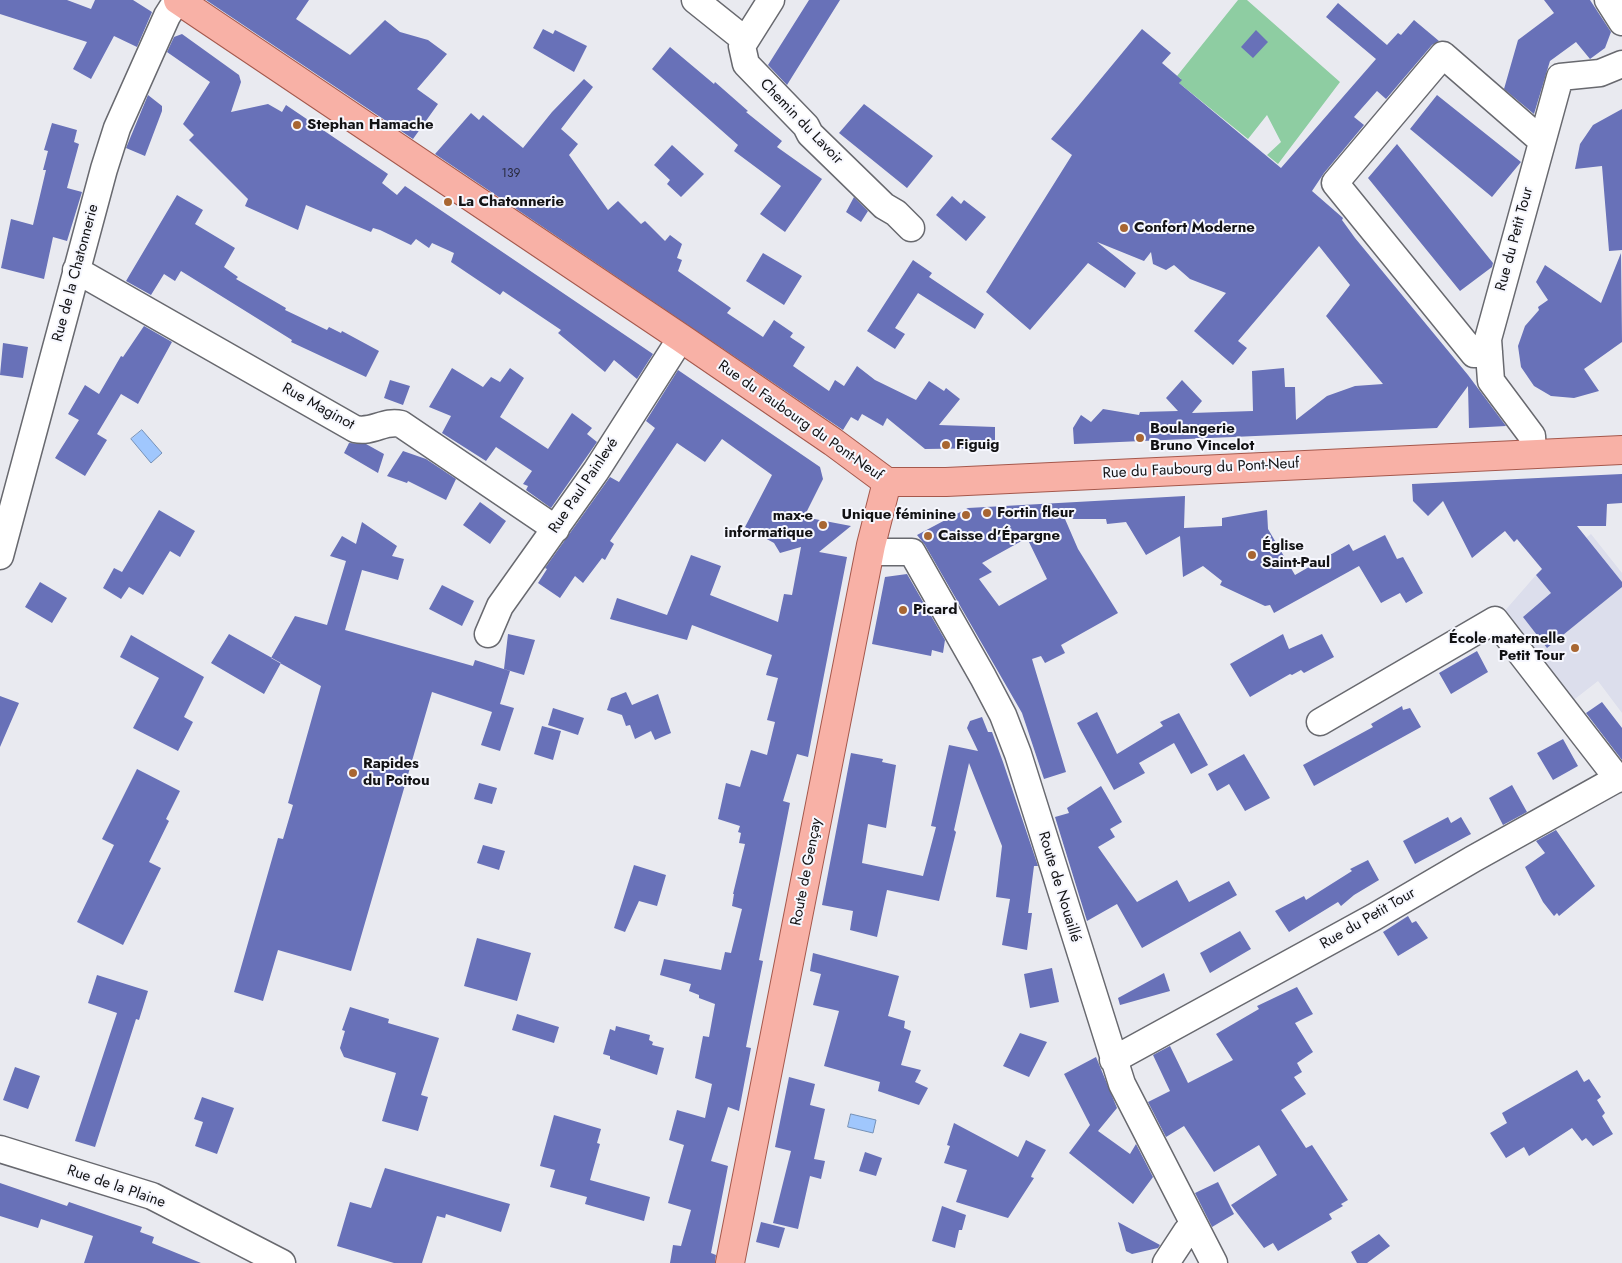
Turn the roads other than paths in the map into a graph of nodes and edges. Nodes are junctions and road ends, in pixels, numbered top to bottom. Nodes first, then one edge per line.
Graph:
1 (177, 0) edge
2 (695, 0) edge
3 (771, 0) edge
4 (1608, 0) edge
5 (1622, 22) edge
6 (745, 40) junction
7 (1622, 64) edge
8 (1542, 141) junction
9 (911, 228) dead end
10 (76, 270) junction
11 (681, 338) junction
12 (1489, 352) junction
13 (1622, 450) edge
14 (1533, 454) junction
15 (887, 482) junction
16 (4, 528) edge
17 (556, 528) junction
18 (870, 552) junction
19 (0, 556) edge
20 (488, 634) dead end
21 (1320, 722) dead end
22 (1620, 778) edge
23 (1113, 1060) junction
24 (0, 1149) edge
25 (1195, 1226) junction
26 (282, 1263) edge
27 (730, 1263) edge
28 (1166, 1263) edge
29 (1214, 1263) edge

1 - 10 street, Rue de la Chatonnerie
1 - 11 main road, Rue du Faubourg du Pont-Neuf
2 - 6 street
3 - 6 street
4 - 5 street
6 - 9 street, Chemin du Lavoir
7 - 8 street, Rue du Petit Tour
8 - 12 street, Rue du Petit Tour
8 - 12 street
10 - 16 street, Rue de la Chatonnerie
10 - 17 street, Rue Maginot
11 - 15 main road, Rue du Faubourg du Pont-Neuf
11 - 17 street, Rue Paul Painlevé
12 - 14 street, Rue du Petit Tour
13 - 14 main road, Rue du Faubourg du Pont-Neuf
14 - 15 main road, Rue du Faubourg du Pont-Neuf
15 - 18 main road, Route de Gençay
16 - 19 street, Rue de la Chatonnerie
17 - 20 street, Rue Paul Painlevé
18 - 23 street, Route de Nouaillé
18 - 27 main road, Route de Gençay
21 - 22 street
22 - 23 street, Rue du Petit Tour
23 - 25 street, Route de Nouaillé
24 - 26 street, Rue de la Plaine
25 - 28 street
25 - 29 street, Route de Nouaillé

